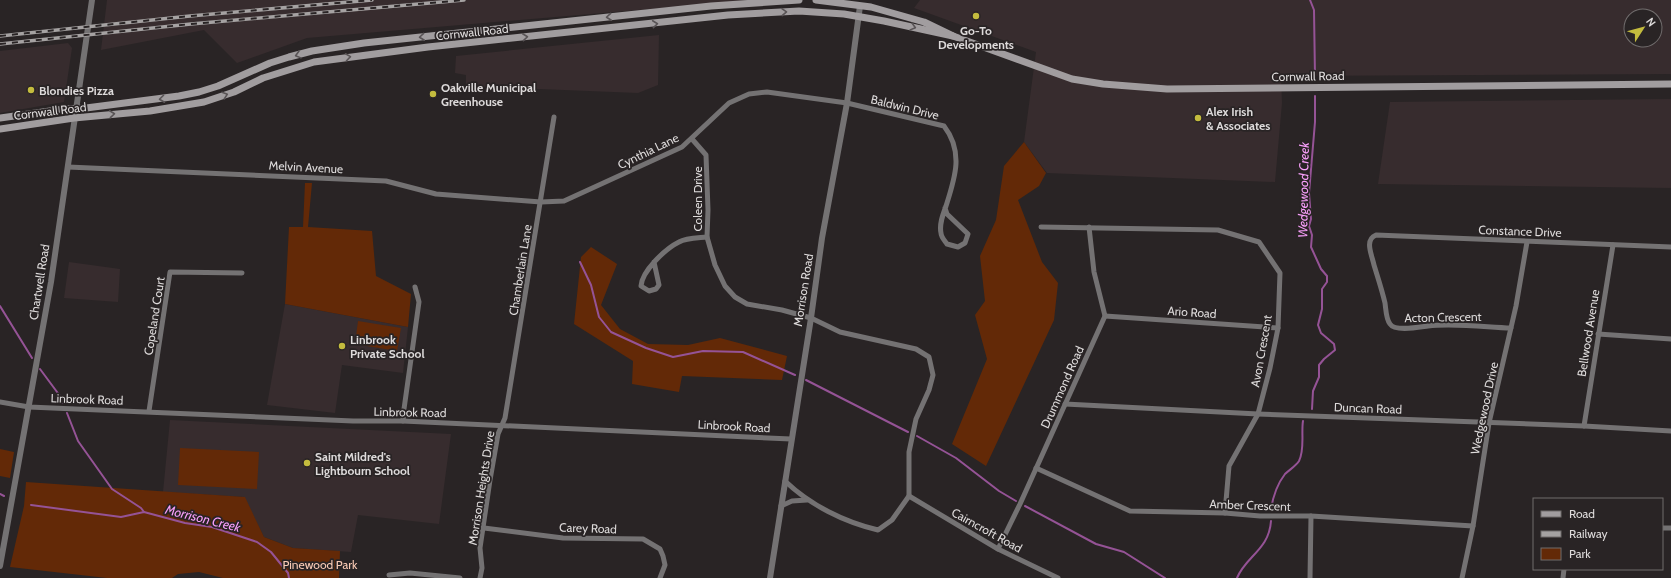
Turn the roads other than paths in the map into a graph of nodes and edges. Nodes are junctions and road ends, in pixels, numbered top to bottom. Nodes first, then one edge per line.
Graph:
1 (92, 0) edge
2 (799, 0) edge
3 (816, 0) edge
4 (860, 6) junction
5 (859, 16) junction
6 (953, 36) junction
7 (1671, 84) edge
8 (847, 103) junction
9 (76, 108) junction
10 (554, 117) dead end
11 (0, 118) edge
12 (74, 118) junction
13 (0, 129) edge
14 (692, 139) junction
15 (68, 167) junction
16 (541, 202) junction
17 (945, 208) junction
18 (1041, 227) dead end
19 (1089, 227) junction
20 (706, 237) junction
21 (1370, 241) joint
22 (1527, 242) junction
23 (1613, 245) junction
24 (1671, 247) edge
25 (654, 262) junction
26 (242, 273) dead end
27 (415, 287) dead end
28 (1105, 316) junction
29 (811, 318) junction
30 (1278, 328) junction
31 (1511, 328) junction
32 (1598, 334) junction
33 (1671, 339) edge
34 (0, 402) edge
35 (1065, 404) junction
36 (29, 407) junction
37 (149, 411) junction
38 (1258, 414) junction
39 (403, 421) junction
40 (1489, 423) junction
41 (502, 425) junction
42 (1584, 426) junction
43 (1671, 431) edge
44 (791, 439) junction
45 (1036, 468) junction
46 (785, 481) junction
47 (909, 496) junction
48 (807, 500) junction
49 (781, 506) junction
50 (1225, 513) junction
51 (1311, 516) junction
52 (1473, 526) junction
53 (484, 528) junction
54 (998, 549) junction
55 (0, 566) edge
56 (389, 575) dead end
57 (460, 578) edge
58 (480, 578) edge
59 (660, 578) edge
60 (770, 578) edge
61 (1058, 578) edge
62 (1310, 578) edge
63 (1462, 578) edge

1 - 9 street, Chartwell Road
2 -> 9 main road, Cornwall Road
3 - 4 main road, Cornwall Road
4 - 5 street, Morrison Road
4 - 6 main road, Cornwall Road
5 -> 6 main road, Cornwall Road
5 - 8 street, Morrison Road
12 -> 5 main road, Cornwall Road
6 - 7 main road, Cornwall Road
8 - 14 street, Cynthia Lane
8 - 17 street, Baldwin Drive
8 - 29 street, Morrison Road
9 - 11 main road, Cornwall Road
9 - 12 street, Chartwell Road
10 - 16 street, Chamberlain Lane
12 - 13 main road, Cornwall Road
12 - 15 street, Chartwell Road
14 - 16 street, Cynthia Lane
14 - 20 street, Coleen Drive
15 - 16 street, Melvin Avenue
15 - 36 street, Chartwell Road
16 - 41 street, Chamberlain Lane
17 - 17 street, Baldwin Drive
18 - 19 street, Avon Crescent
19 - 28 street
19 - 30 street, Avon Crescent
20 - 25 street
20 - 29 street, Coleen Drive
21 - 22 street, Constance Drive
21 - 31 street, Acton Crescent
22 - 23 street, Constance Drive
22 - 31 street, Wedgewood Drive
23 - 24 street, Constance Drive
23 - 32 street, Bellwood Avenue
25 - 25 street
26 - 37 street, Copeland Court
27 - 39 street
28 - 30 street, Ario Road
28 - 35 street, Drummond Road
29 - 44 street, Morrison Road
29 - 47 street, Coleen Drive
30 - 38 street, Avon Crescent
31 - 40 street, Wedgewood Drive
32 - 33 street
32 - 42 street, Bellwood Avenue
34 - 36 street, Linbrook Road
35 - 38 street, Duncan Road
35 - 45 street, Drummond Road
36 - 37 street, Linbrook Road
36 - 55 street, Chartwell Road
37 - 39 street, Linbrook Road
38 - 40 street, Duncan Road
38 - 50 street, Avon Crescent
39 - 41 street, Linbrook Road
40 - 42 street, Duncan Road
40 - 52 street, Wedgewood Drive
41 - 44 street, Linbrook Road
41 - 53 street, Morrison Heights Drive
42 - 43 street, Duncan Road
44 - 46 street, Morrison Road
45 - 50 street, Amber Crescent
45 - 54 street, Drummond Road
46 - 48 street
46 - 49 street, Morrison Road
47 - 48 street
47 - 54 street, Cairncroft Road
48 - 49 street
49 - 60 street, Morrison Road
50 - 51 street, Amber Crescent
51 - 52 street, Amber Crescent
51 - 62 street
52 - 63 street, Wedgewood Drive
53 - 58 street, Morrison Heights Drive
53 - 59 street, Carey Road
54 - 61 street, Cairncroft Road
56 - 57 street

